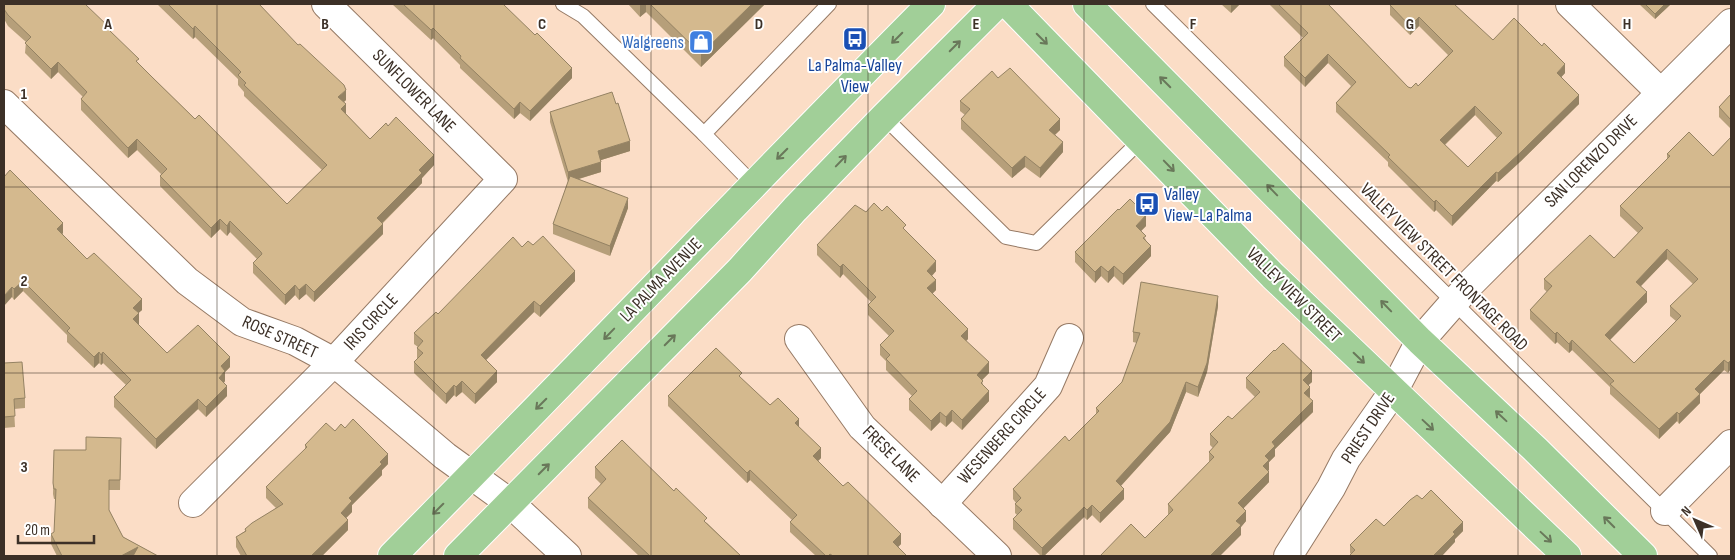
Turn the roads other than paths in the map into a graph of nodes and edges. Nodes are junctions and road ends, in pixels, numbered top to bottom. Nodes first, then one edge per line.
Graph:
1 (326, 4) edge
2 (830, 4) edge
3 (931, 4) edge
4 (997, 4) edge
5 (1008, 4) edge
6 (1088, 4) edge
7 (1153, 4) edge
8 (1570, 4) edge
9 (570, 5) edge
10 (1731, 22) edge
11 (1660, 92) junction
12 (4, 104) edge
13 (884, 117) junction
14 (704, 134) junction
15 (1142, 139) junction
16 (503, 179) joint
17 (752, 184) junction
18 (1453, 302) junction
19 (799, 338) dead end
20 (1069, 338) dead end
21 (1420, 341) junction
22 (334, 362) junction
23 (1393, 392) junction
24 (1731, 444) edge
25 (473, 474) junction
26 (193, 503) dead end
27 (510, 503) junction
28 (942, 504) junction
29 (1665, 511) junction
30 (392, 556) edge
31 (458, 556) edge
32 (567, 556) edge
33 (997, 556) edge
34 (1288, 556) edge
35 (1567, 556) edge
36 (1643, 556) edge
37 (1710, 556) edge

1 - 16 street, SUNFLOWER LANE
2 - 14 lane
3 -> 17 main road, LA PALMA AVENUE
13 -> 4 main road
5 -> 15 main road, VALLEY VIEW STREET
21 -> 6 main road
7 - 18 lane, VALLEY VIEW STREET FRONTAGE ROAD
8 - 11 street
9 - 14 lane
10 - 11 street, SAN LORENZO DRIVE
11 - 18 street, SAN LORENZO DRIVE
12 - 22 street, ROSE STREET
13 - 15 lane
27 -> 13 main road
14 - 17 lane
15 -> 23 main road, VALLEY VIEW STREET
16 - 22 street, IRIS CIRCLE
17 -> 25 main road, LA PALMA AVENUE
18 - 21 street, PRIEST DRIVE
18 - 29 lane, VALLEY VIEW STREET FRONTAGE ROAD
19 - 28 street, FRESE LANE
20 - 28 street, WESENBERG CIRCLE
21 - 23 street, PRIEST DRIVE
36 -> 21 main road
22 - 25 street, ROSE STREET
22 - 26 street, IRIS CIRCLE
23 - 34 street, PRIEST DRIVE
23 -> 35 main road, VALLEY VIEW STREET
24 - 29 street
25 - 27 street, ROSE STREET
25 -> 30 main road, LA PALMA AVENUE
27 - 31 main road
27 - 32 street, ROSE STREET
28 - 33 street, FRESE LANE
29 - 37 lane, VALLEY VIEW STREET FRONTAGE ROAD

